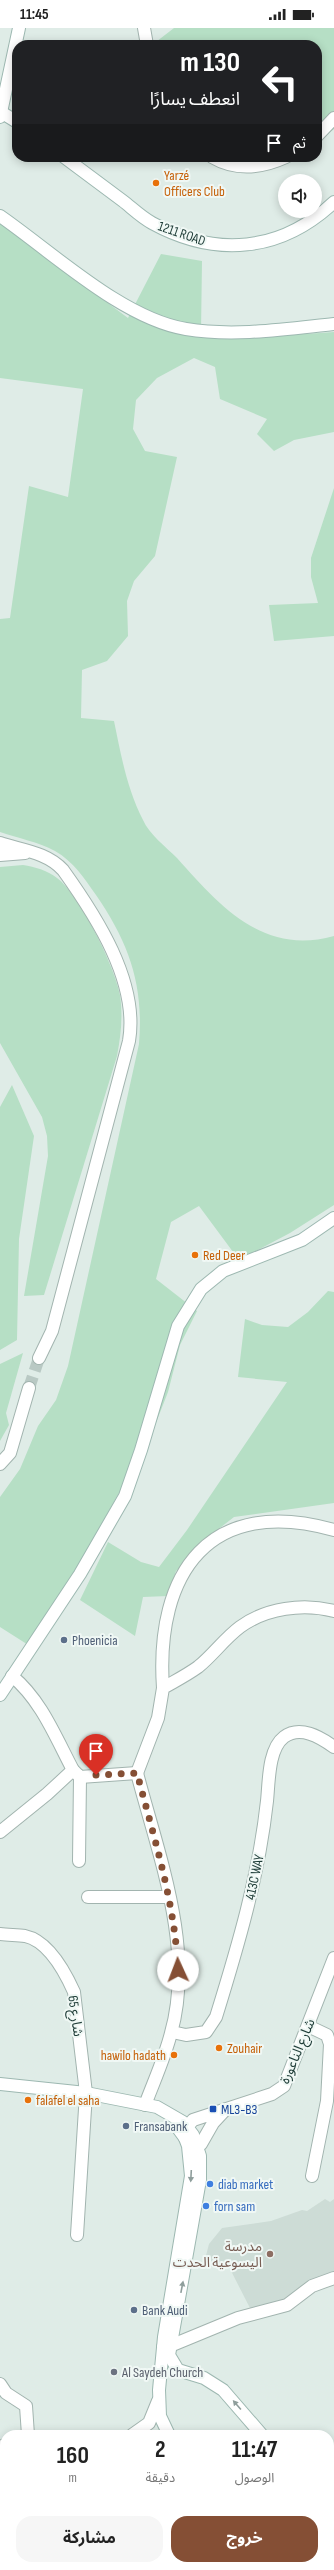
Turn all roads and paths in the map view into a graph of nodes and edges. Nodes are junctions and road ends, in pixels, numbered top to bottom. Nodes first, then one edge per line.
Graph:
1 (19, 28) edge
2 (144, 28) edge
3 (16, 40) edge
4 (146, 40) edge
5 (12, 61) edge
6 (1, 114) edge
7 (334, 118) edge
8 (12, 120) edge
9 (322, 131) edge
10 (71, 162) edge
11 (224, 162) edge
12 (275, 162) edge
13 (334, 202) edge
14 (0, 216) edge
15 (334, 324) edge
16 (0, 843) edge
17 (33, 853) junction
18 (0, 855) edge
19 (333, 1217) edge
20 (39, 1358) tunnel mouth
21 (29, 1388) tunnel mouth
22 (0, 1464) edge
23 (334, 1530) edge
24 (334, 1611) edge
25 (12, 1676) junction
26 (164, 1688) junction
27 (0, 1695) edge
28 (334, 1747) edge
29 (76, 1773) junction
30 (137, 1773) junction
31 (0, 1832) edge
32 (79, 1861) dead end
33 (88, 1897) dead end
34 (169, 1897) junction
35 (0, 1934) edge
36 (334, 1958) edge
37 (308, 2026) junction
38 (172, 2032) junction
39 (0, 2084) edge
40 (86, 2093) junction
41 (148, 2106) junction
42 (226, 2110) junction
43 (192, 2125) junction
44 (204, 2137) junction
45 (312, 2176) dead end
46 (77, 2235) dead end
47 (334, 2278) edge
48 (166, 2347) junction
49 (186, 2373) junction
50 (0, 2384) edge
51 (158, 2396) junction
52 (28, 2430) edge
53 (139, 2430) edge
54 (166, 2430) edge
55 (258, 2430) edge

1 - 3 street
2 - 4 street
5 - 6 street
6 - 8 street
7 - 9 street
10 - 13 street, 1211 ROAD
11 - 12 street
14 - 15 street
16 - 17 street
17 - 18 street
17 - 20 street
19 - 25 street
21 - 22 street
23 - 26 street
24 - 26 street
25 - 27 street
25 - 29 street
26 - 30 street
28 - 38 street, 413C WAY
29 - 30 street
29 - 31 street
29 - 32 street
30 - 34 street
33 - 34 street
34 - 38 street
35 - 40 street, شارع 65
36 - 37 street, شارع الناعورة
37 - 42 street, شارع الناعورة
37 - 45 street
38 - 41 street
39 - 40 street
40 - 41 street
40 - 46 street, شارع 65
41 - 43 street
41 - 43 street
42 - 43 street, شارع الناعورة
42 - 44 street, شارع الناعورة
43 - 44 street
43 - 44 street
43 -> 48 street
48 -> 44 street
47 - 48 street
48 - 49 street
48 - 51 street
49 - 51 street
55 -> 49 street
50 - 52 street
51 - 53 street
51 - 54 street

